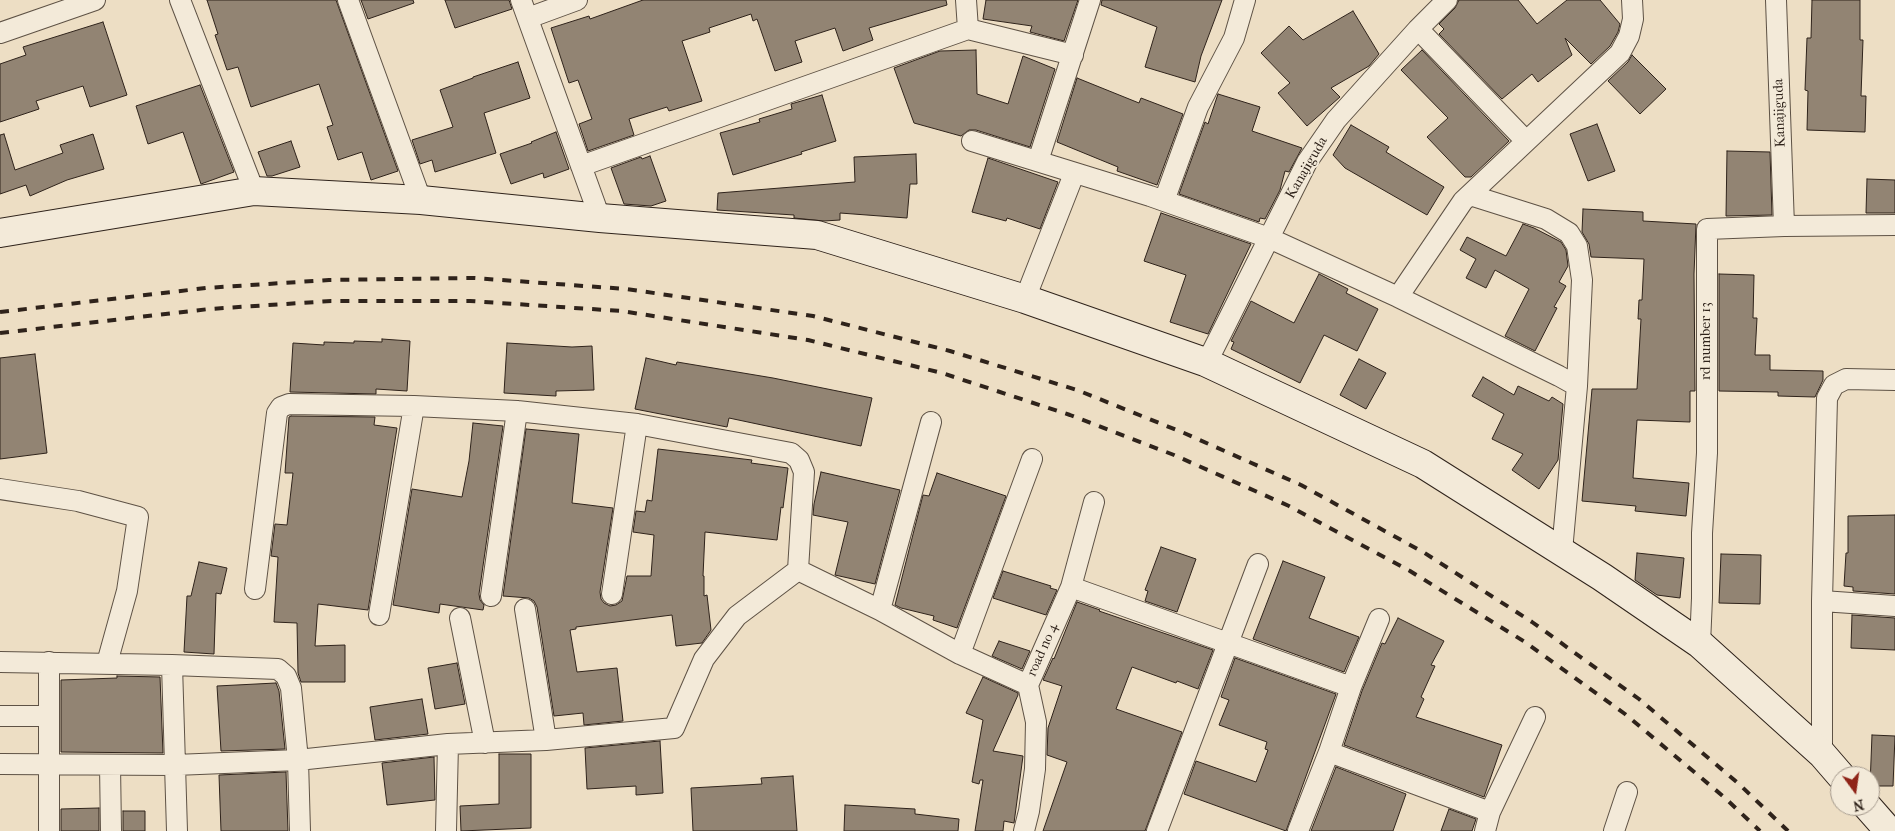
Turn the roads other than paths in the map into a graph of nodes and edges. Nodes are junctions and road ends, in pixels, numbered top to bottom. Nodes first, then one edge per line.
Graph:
1 (180, 0) edge
2 (348, 0) edge
3 (577, 0) edge
4 (966, 0) edge
5 (1090, 0) edge
6 (1245, 0) edge
7 (1447, 0) edge
8 (1632, 0) edge
9 (1776, 0) edge
10 (89, 1) edge
11 (525, 9) edge
12 (968, 29) junction
13 (1418, 29) junction
14 (0, 33) edge
15 (1073, 55) junction
16 (972, 141) dead end
17 (1526, 141) junction
18 (1038, 161) junction
19 (580, 166) junction
20 (1074, 174) junction
21 (254, 190) junction
22 (1470, 195) junction
23 (421, 200) junction
24 (1164, 201) junction
25 (600, 218) junction
26 (1895, 225) edge
27 (1784, 226) junction
28 (0, 233) edge
29 (1269, 238) junction
30 (1398, 297) junction
31 (1025, 299) junction
32 (1206, 362) junction
33 (1895, 380) edge
34 (1577, 386) junction
35 (414, 406) junction
36 (517, 411) junction
37 (932, 422) dead end
38 (637, 424) junction
39 (1032, 459) dead end
40 (0, 489) edge
41 (1094, 502) dead end
42 (1562, 551) junction
43 (1258, 564) dead end
44 (798, 570) junction
45 (1071, 587) junction
46 (255, 589) dead end
47 (612, 594) dead end
48 (491, 596) dead end
49 (1822, 601) junction
50 (1895, 606) edge
51 (525, 609) dead end
52 (880, 610) junction
53 (379, 615) dead end
54 (460, 618) dead end
55 (1379, 619) dead end
56 (1227, 644) junction
57 (1700, 644) junction
58 (960, 654) junction
59 (0, 662) edge
60 (49, 662) junction
61 (107, 663) junction
62 (172, 665) junction
63 (1028, 685) junction
64 (1351, 687) junction
65 (0, 716) edge
66 (49, 716) junction
67 (1535, 717) dead end
68 (546, 740) junction
69 (485, 743) junction
70 (448, 744) junction
71 (1328, 752) junction
72 (1822, 754) junction
73 (298, 760) junction
74 (0, 764) edge
75 (48, 764) junction
76 (110, 765) junction
77 (175, 765) junction
78 (1832, 766) edge
79 (1627, 792) dead end
80 (1876, 816) edge
81 (1488, 821) edge
82 (48, 831) edge
83 (111, 831) edge
84 (177, 831) edge
85 (300, 831) edge
86 (446, 831) edge
87 (1024, 831) edge
88 (1157, 831) edge
89 (1298, 831) edge
90 (1614, 831) edge
91 (1889, 831) edge

1 - 21 street
2 - 23 street
3 - 11 street
4 - 12 street
5 - 15 street
6 - 24 street
7 - 13 street, Kanajiguda
8 - 17 street
9 - 27 street, Kanajiguda
10 - 14 street
11 - 19 street
12 - 15 street
12 - 19 street
13 - 17 street
13 - 29 street, Kanajiguda
15 - 18 street
16 - 18 street
17 - 22 street
18 - 20 street
19 - 25 street
20 - 24 street
20 - 31 street
21 - 23 street
21 - 28 street
22 - 30 street
22 - 34 street
23 - 25 street
24 - 29 street
25 - 31 street
26 - 27 street
27 - 57 street, rd number 13
29 - 30 street
29 - 32 street, Kanajiguda
30 - 34 street
31 - 32 street
32 - 42 street
33 - 49 street
34 - 42 street
35 - 36 street
35 - 46 street
35 - 53 street
36 - 38 street
36 - 48 street
37 - 52 street
38 - 44 street
38 - 47 street
39 - 58 street
40 - 61 street
41 - 45 street, road no 4
42 - 57 street
43 - 56 street
44 - 52 street
44 - 68 street
45 - 56 street
45 - 63 street, road no 4
49 - 50 street
49 - 72 street
51 - 68 street
52 - 58 street
54 - 69 street
55 - 64 street
56 - 64 street
56 - 88 street
57 - 72 street
58 - 63 street
59 - 60 street
60 - 61 street
60 - 66 street
61 - 62 street
62 - 73 street
62 - 77 street
63 - 87 street, road no 4
64 - 71 street
65 - 66 street
66 - 75 street
67 - 81 street
68 - 69 street
69 - 70 street
70 - 73 street
70 - 86 street
71 - 81 street
71 - 89 street
72 - 78 street
73 - 77 street
73 - 85 street
74 - 75 street
75 - 76 street
75 - 82 street
76 - 77 street
76 - 83 street
77 - 84 street
79 - 90 street
80 - 91 street

